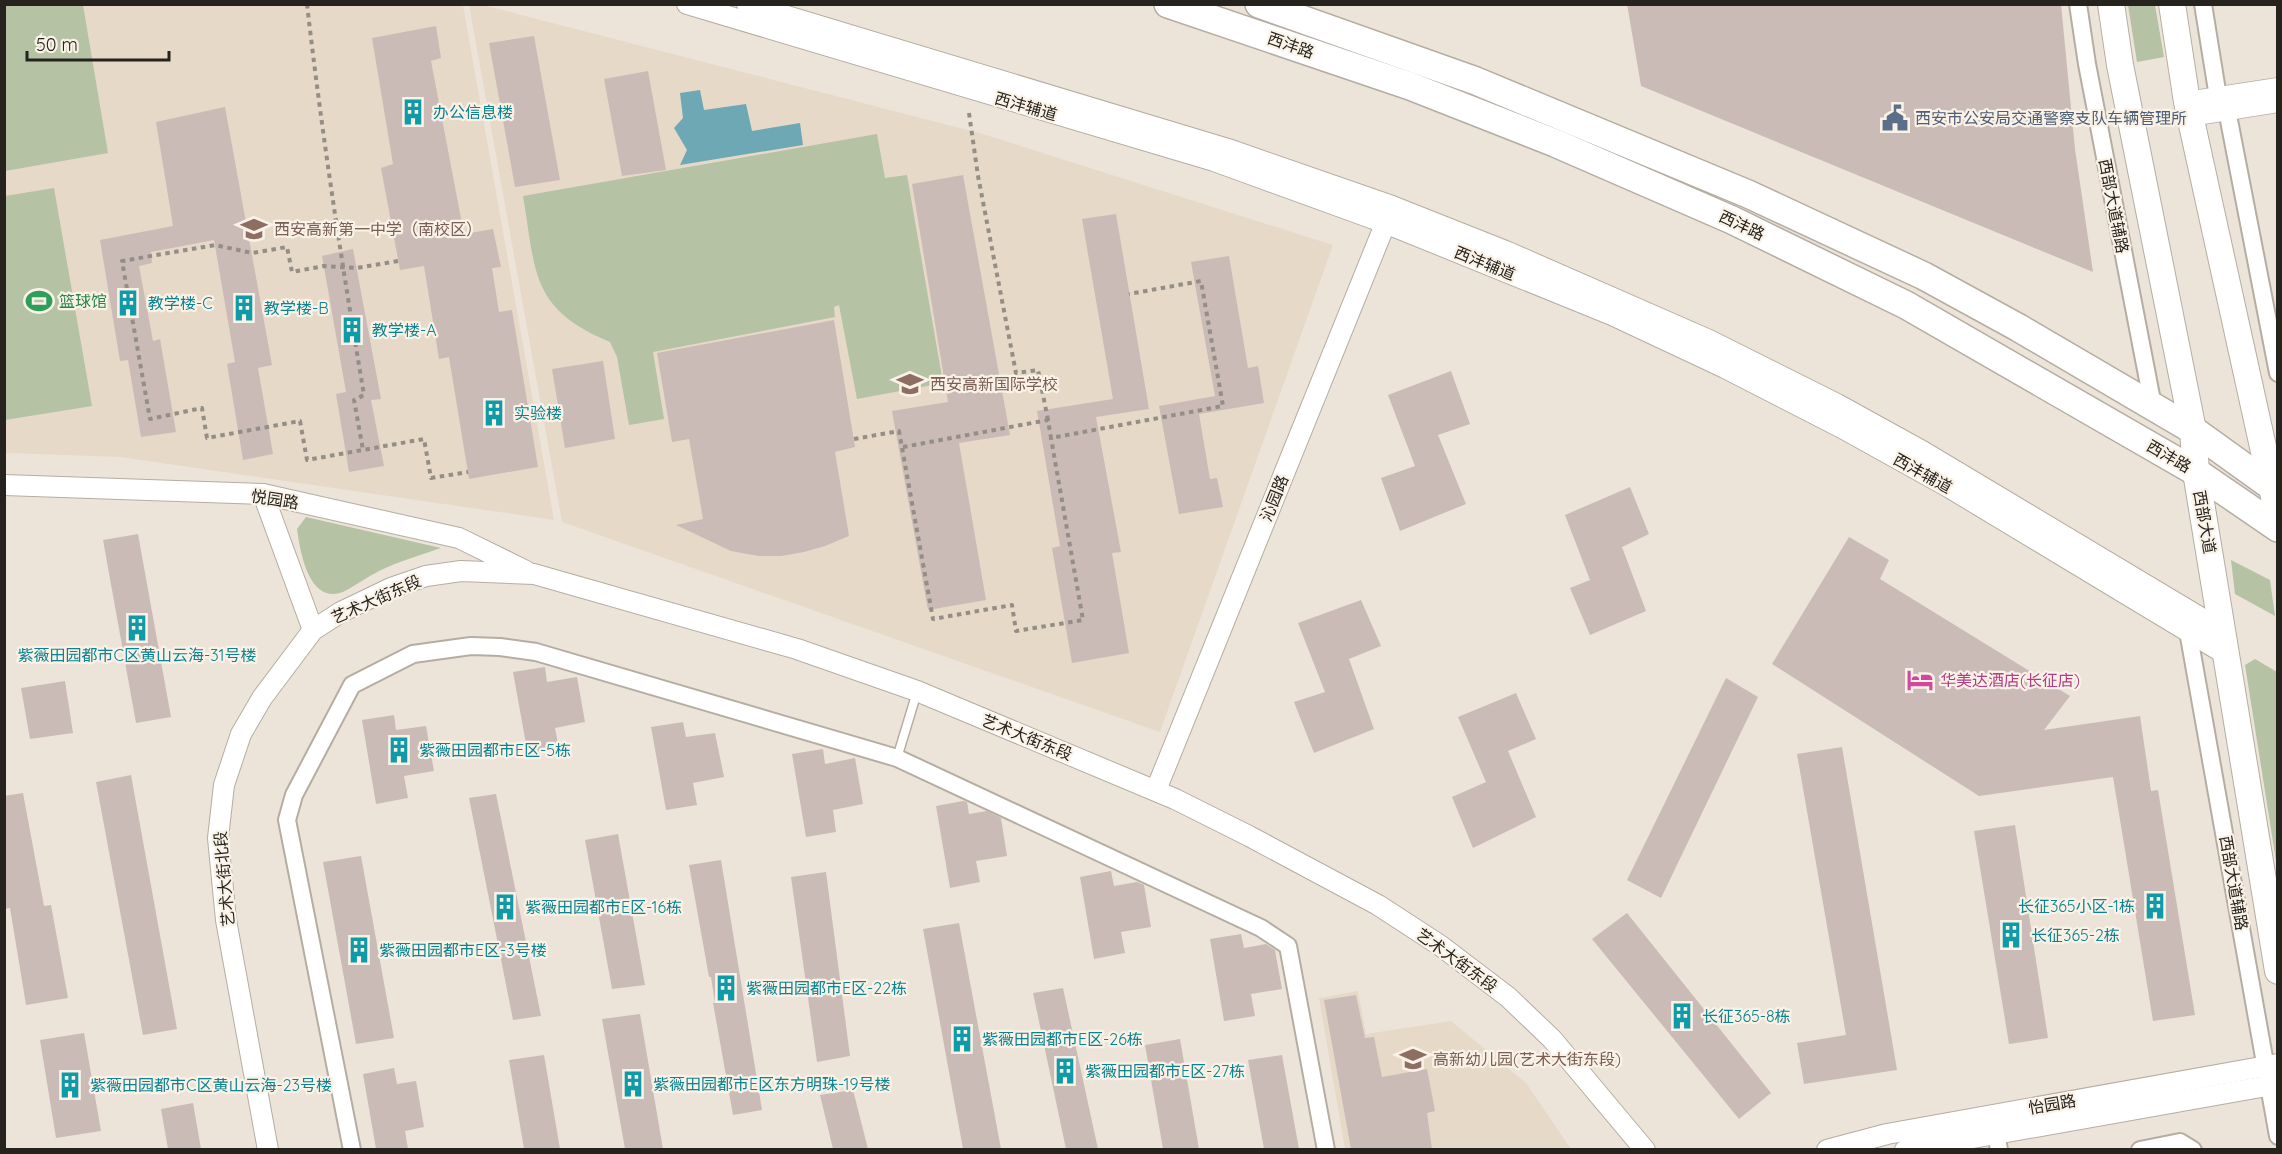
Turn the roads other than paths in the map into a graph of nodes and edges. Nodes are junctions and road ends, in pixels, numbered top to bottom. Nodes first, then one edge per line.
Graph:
1 (687, 4) edge
2 (747, 4) edge
3 (1168, 4) edge
4 (1259, 4) edge
5 (2078, 4) edge
6 (2111, 4) edge
7 (2172, 4) edge
8 (2203, 4) edge
9 (2277, 88) edge
10 (2277, 102) edge
11 (2222, 103) junction
12 (2189, 109) junction
13 (1389, 215) junction
14 (2277, 373) edge
15 (2153, 406) junction
16 (2193, 429) junction
17 (2196, 472) junction
18 (4, 485) edge
19 (2274, 489) edge
20 (263, 494) junction
21 (2277, 514) edge
22 (2277, 528) edge
23 (534, 574) junction
24 (313, 630) junction
25 (2188, 631) junction
26 (2225, 643) junction
27 (917, 691) junction
28 (897, 758) junction
29 (1156, 790) junction
30 (2277, 971) edge
31 (2273, 1075) edge
32 (2277, 1136) edge
33 (1998, 1141) edge
34 (268, 1149) edge
35 (351, 1149) edge
36 (1326, 1149) edge
37 (1645, 1149) edge
38 (1827, 1149) edge
39 (1905, 1149) edge
40 (2140, 1149) edge
41 (2193, 1149) edge

1 - 13 street, 西沣辅道
2 - 13 street, 西沣辅道
3 - 17 highway, 西沣路
4 - 15 highway, 西沣路
5 - 15 street, 西部大道辅路
6 - 16 main road, 西部大道
7 - 12 main road
8 - 11 street
9 - 11 street
10 - 11 street
11 - 12 street
11 - 14 street
12 - 19 main road
13 - 25 street, 西沣辅道
13 - 26 street, 西沣辅道
13 - 29 street, 沁园路
15 - 16 highway, 西沣路
16 - 17 main road, 西部大道
16 - 19 highway, 西沣路
17 - 22 highway, 西沣路
17 - 26 main road, 西部大道
18 - 20 street, 悦园路
19 - 21 main road
20 - 23 street, 悦园路
20 - 24 street
23 - 24 street, 艺术大街东段
23 - 27 street, 艺术大街东段
24 - 34 street, 艺术大街北段
25 - 26 street, 西沣辅道
25 - 31 street, 西部大道辅路
26 - 30 main road, 西部大道
27 - 28 lane
27 - 29 street, 艺术大街东段
28 - 35 street
28 - 36 street
29 - 37 street, 艺术大街东段
31 - 32 street, 西部大道辅路
31 - 33 street, 怡园路
31 - 38 street, 怡园路
33 - 39 street, 怡园路
40 - 41 street

